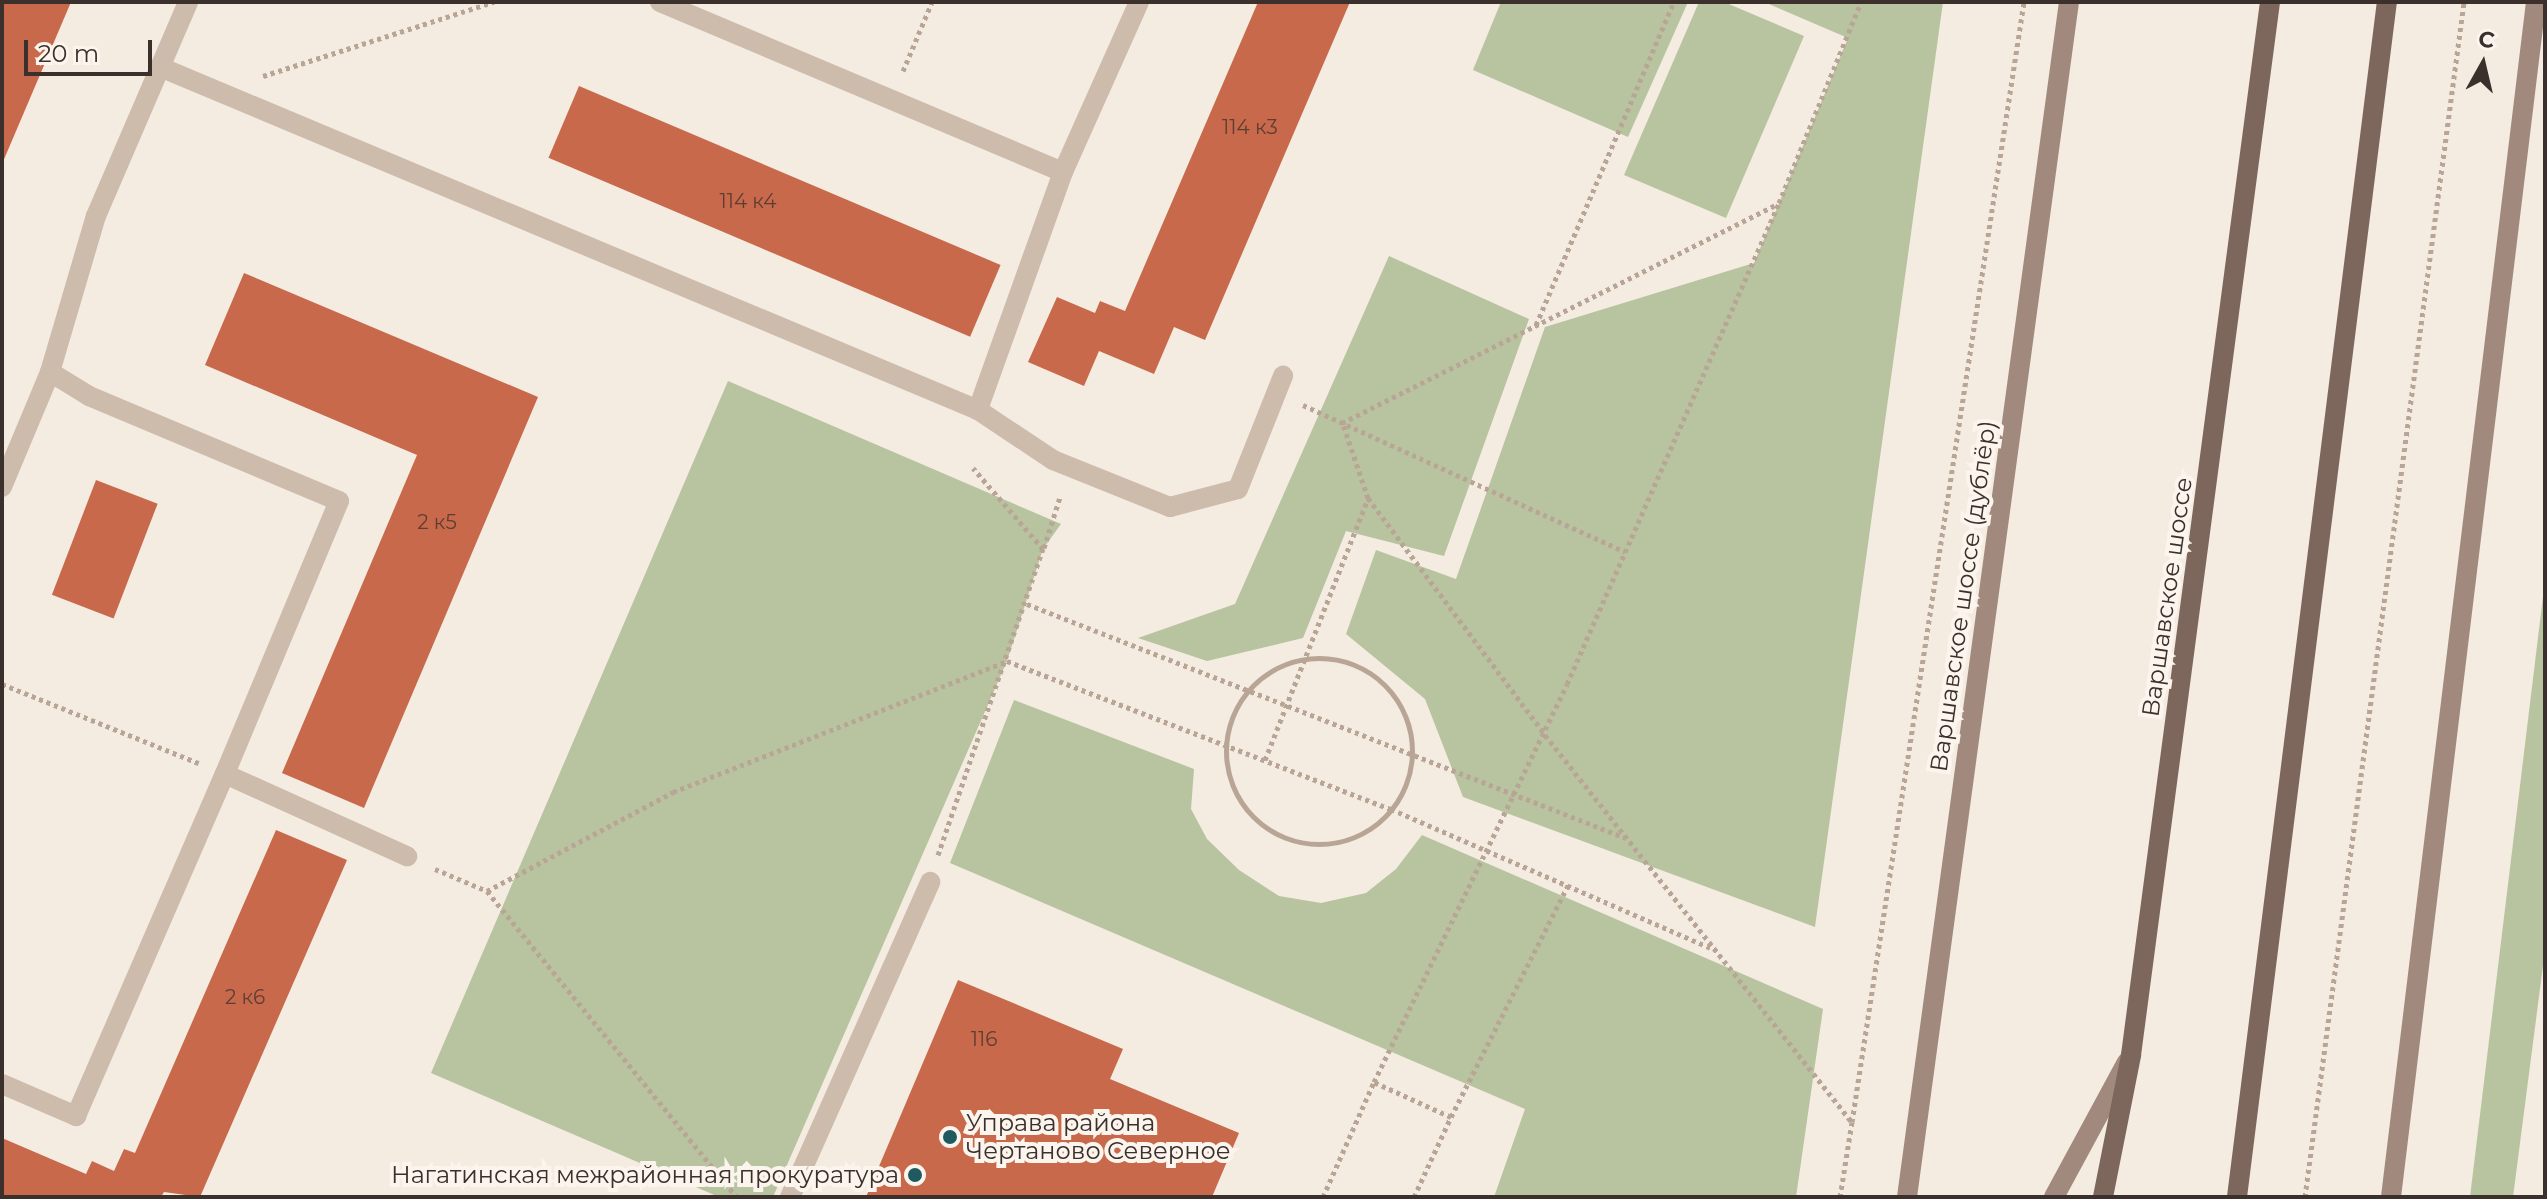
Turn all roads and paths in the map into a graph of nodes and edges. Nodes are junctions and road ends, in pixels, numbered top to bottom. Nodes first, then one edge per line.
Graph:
1 (188, 2) edge
2 (494, 2) edge
3 (660, 2) edge
4 (932, 2) edge
5 (1139, 2) edge
6 (1674, 2) edge
7 (1861, 2) edge
8 (2024, 2) edge
9 (2069, 2) edge
10 (2270, 2) edge
11 (2387, 2) edge
12 (2464, 2) edge
13 (2536, 2) edge
14 (160, 67) junction
15 (216, 91) junction
16 (891, 99) junction
17 (1063, 172) junction
18 (1779, 203) junction
19 (1536, 325) junction
20 (50, 372) junction
21 (1280, 384) joint
22 (978, 410) junction
23 (1342, 423) junction
24 (973, 468) dead end
25 (2, 487) edge
26 (1368, 498) junction
27 (1058, 503) dead end
28 (1043, 549) junction
29 (1625, 552) junction
30 (1027, 604) junction
31 (1306, 659) junction
32 (1007, 661) junction
33 (2, 684) edge
34 (1249, 690) junction
35 (1289, 705) junction
36 (1545, 735) junction
37 (1226, 745) junction
38 (1411, 753) junction
39 (1265, 760) junction
40 (225, 774) junction
41 (1517, 794) junction
42 (1391, 809) junction
43 (1630, 840) junction
44 (939, 849) dead end
45 (1489, 852) junction
46 (407, 856) joint
47 (930, 882) dead end
48 (1568, 885) junction
49 (487, 891) junction
50 (1710, 948) junction
51 (2131, 1055) junction
52 (1374, 1082) junction
53 (2, 1084) edge
54 (1451, 1117) junction
55 (1852, 1122) junction
56 (737, 1197) edge
57 (790, 1197) edge
58 (1323, 1197) edge
59 (1414, 1197) edge
60 (1840, 1197) edge
61 (1907, 1197) edge
62 (2054, 1197) edge
63 (2103, 1197) edge
64 (2237, 1197) edge
65 (2305, 1197) edge
66 (2391, 1197) edge

1 - 14 street
2 - 15 path
3 - 16 street
4 - 16 path
5 - 17 street
6 - 19 path
7 - 18 path
8 - 55 path
9 - 61 main road, Варшавское шоссе (дублёр)
10 - 51 main road, Варшавское шоссе
11 - 64 main road
12 - 65 path
13 - 66 main road
14 - 15 street
14 - 20 street
15 - 22 street
16 - 17 street
17 - 22 street
18 - 19 path
18 - 29 path
19 - 23 path
20 - 25 street
20 - 40 street
21 - 22 street
21 - 23 path
23 - 26 path
23 - 29 path
24 - 28 path
26 - 31 path
26 - 36 path
27 - 28 path
28 - 30 path
29 - 36 path
30 - 32 path
30 - 34 path
31 - 34 path
31 - 35 path
31 - 38 path
32 - 37 path
32 - 44 path
32 - 49 path
33 - 40 path
34 - 35 path
34 - 37 path
35 - 38 path
35 - 39 path
36 - 41 path
36 - 43 path
37 - 39 path
37 - 42 path
38 - 41 path
38 - 42 path
39 - 42 path
40 - 46 street
40 - 53 street
41 - 43 path
41 - 45 path
42 - 45 path
43 - 50 path
45 - 48 path
45 - 52 path
46 - 49 path
47 - 57 street
48 - 50 path
48 - 54 path
49 - 56 path
50 - 55 path
51 - 62 main road
51 - 63 main road, Варшавское шоссе
52 - 54 path
52 - 58 path
54 - 59 path
55 - 60 path

